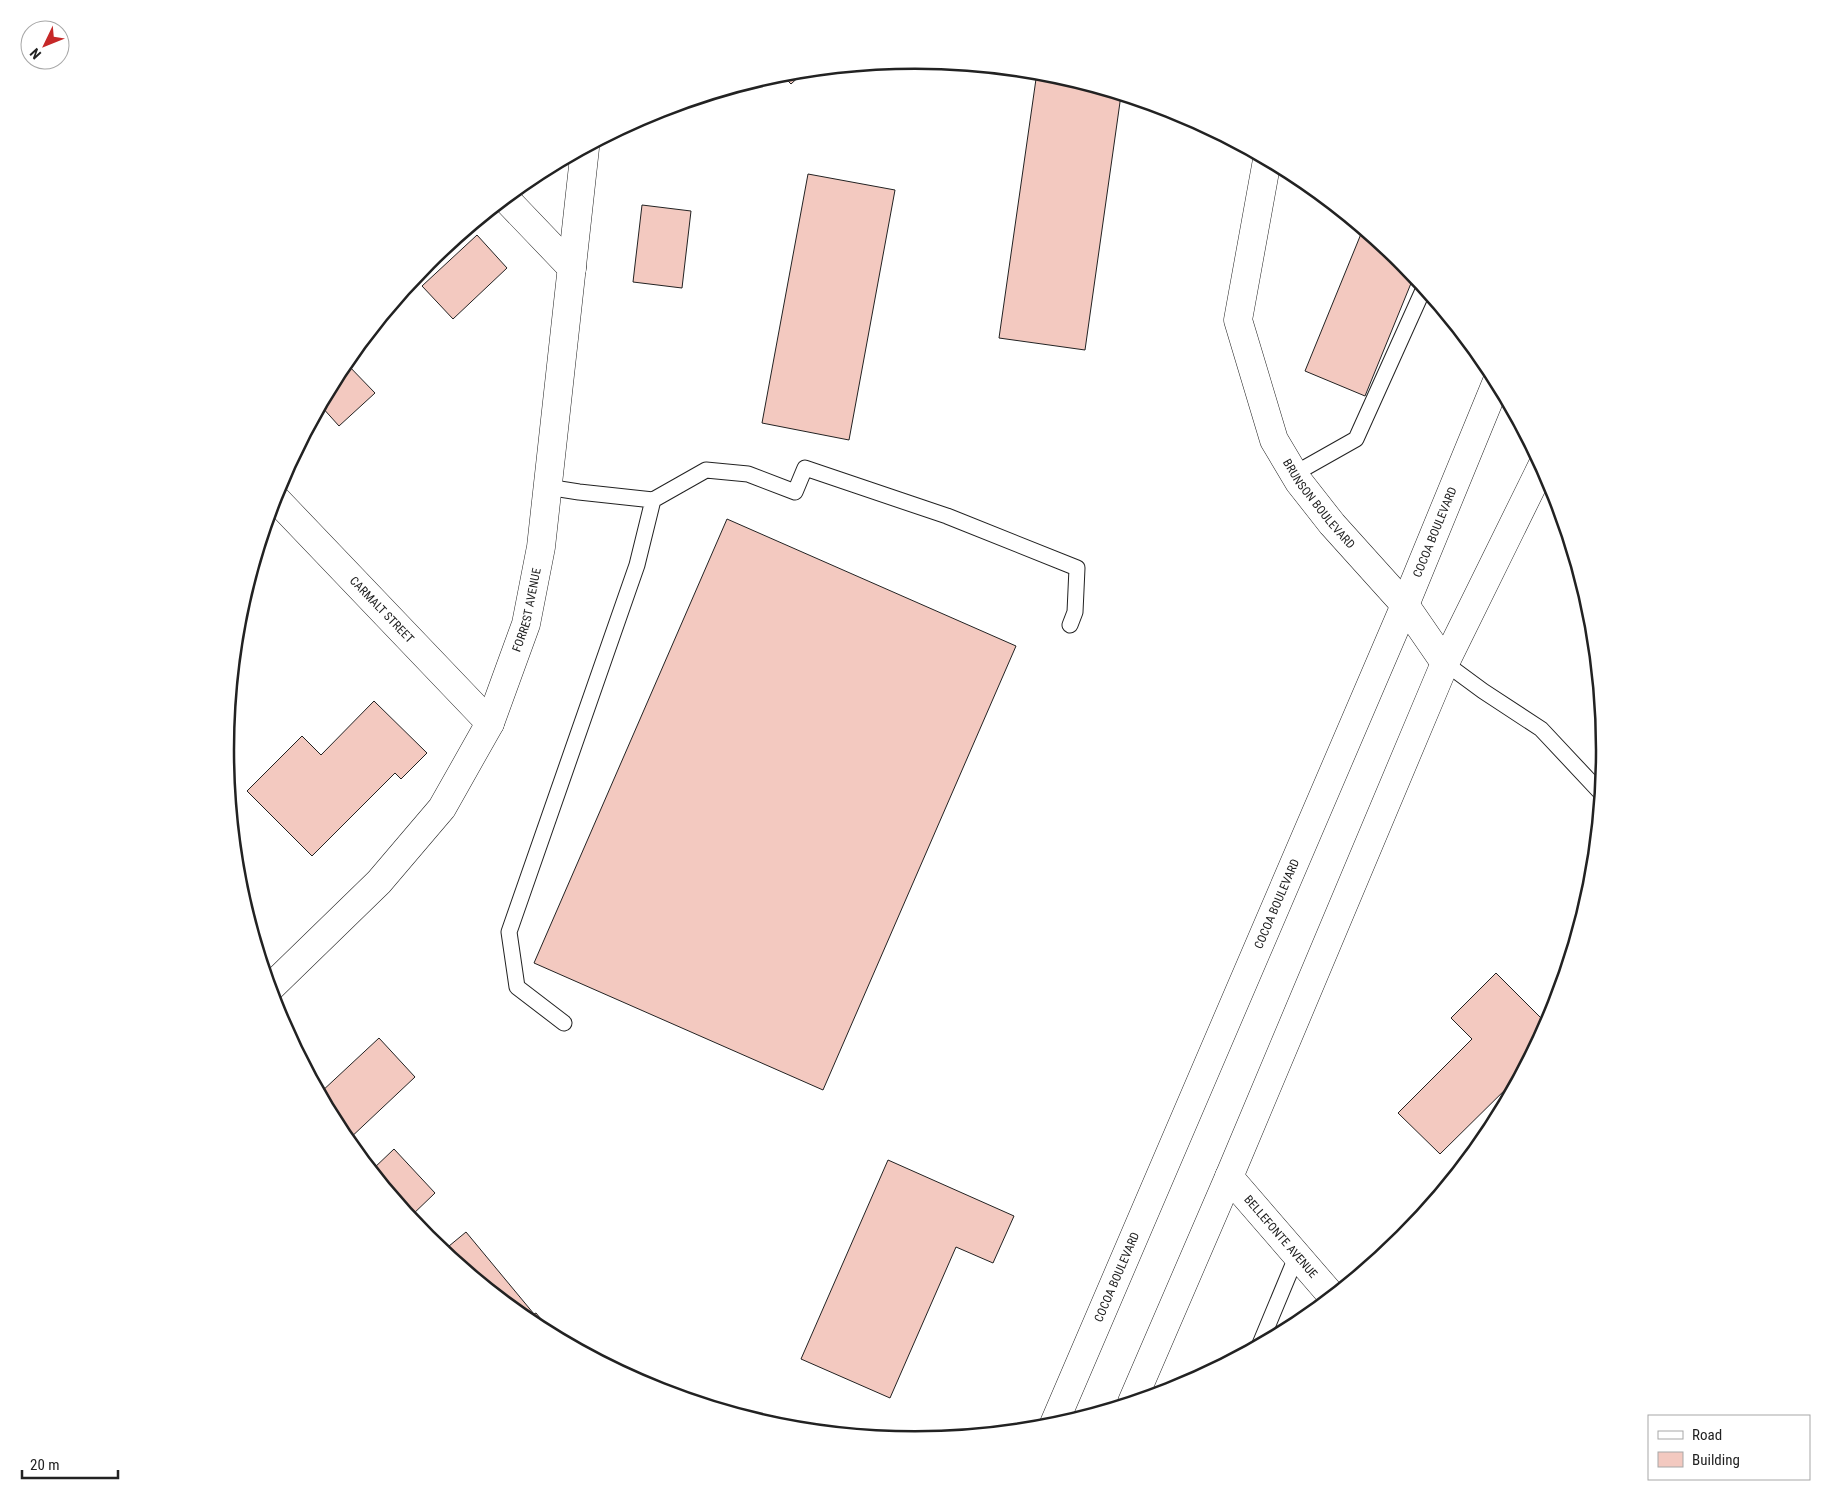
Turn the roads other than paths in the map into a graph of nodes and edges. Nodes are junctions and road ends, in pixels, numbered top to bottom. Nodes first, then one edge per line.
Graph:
1 (584, 155) edge
2 (1267, 167) edge
3 (510, 203) edge
4 (572, 268) junction
5 (1421, 294) edge
6 (1492, 390) edge
7 (1294, 474) junction
8 (1538, 475) edge
9 (547, 487) junction
10 (653, 500) junction
11 (280, 504) edge
12 (1404, 605) junction
13 (1070, 625) dead end
14 (1445, 663) junction
15 (490, 723) junction
16 (1595, 787) edge
17 (275, 983) edge
18 (564, 1024) dead end
19 (1229, 1177) junction
20 (1297, 1255) junction
21 (1328, 1291) edge
22 (1264, 1335) edge
23 (1135, 1395) edge
24 (1057, 1416) edge

1 - 4 main road, FORREST AVENUE
2 - 7 main road, BRUNSON BOULEVARD
3 - 4 main road
4 - 9 main road, FORREST AVENUE
5 - 7 lane
6 - 12 main road, COCOA BOULEVARD
7 - 12 main road, BRUNSON BOULEVARD
8 - 14 main road
9 - 10 lane
9 - 15 main road, FORREST AVENUE
10 - 13 lane
10 - 18 lane
11 - 15 main road, CARMALT STREET
12 - 14 main road, BRUNSON BOULEVARD
12 - 24 main road, COCOA BOULEVARD
14 - 16 lane
14 - 19 main road
15 - 17 main road, FORREST AVENUE
19 - 20 main road, BELLEFONTE AVENUE
19 - 23 main road
20 - 21 main road, BELLEFONTE AVENUE
20 - 22 lane

